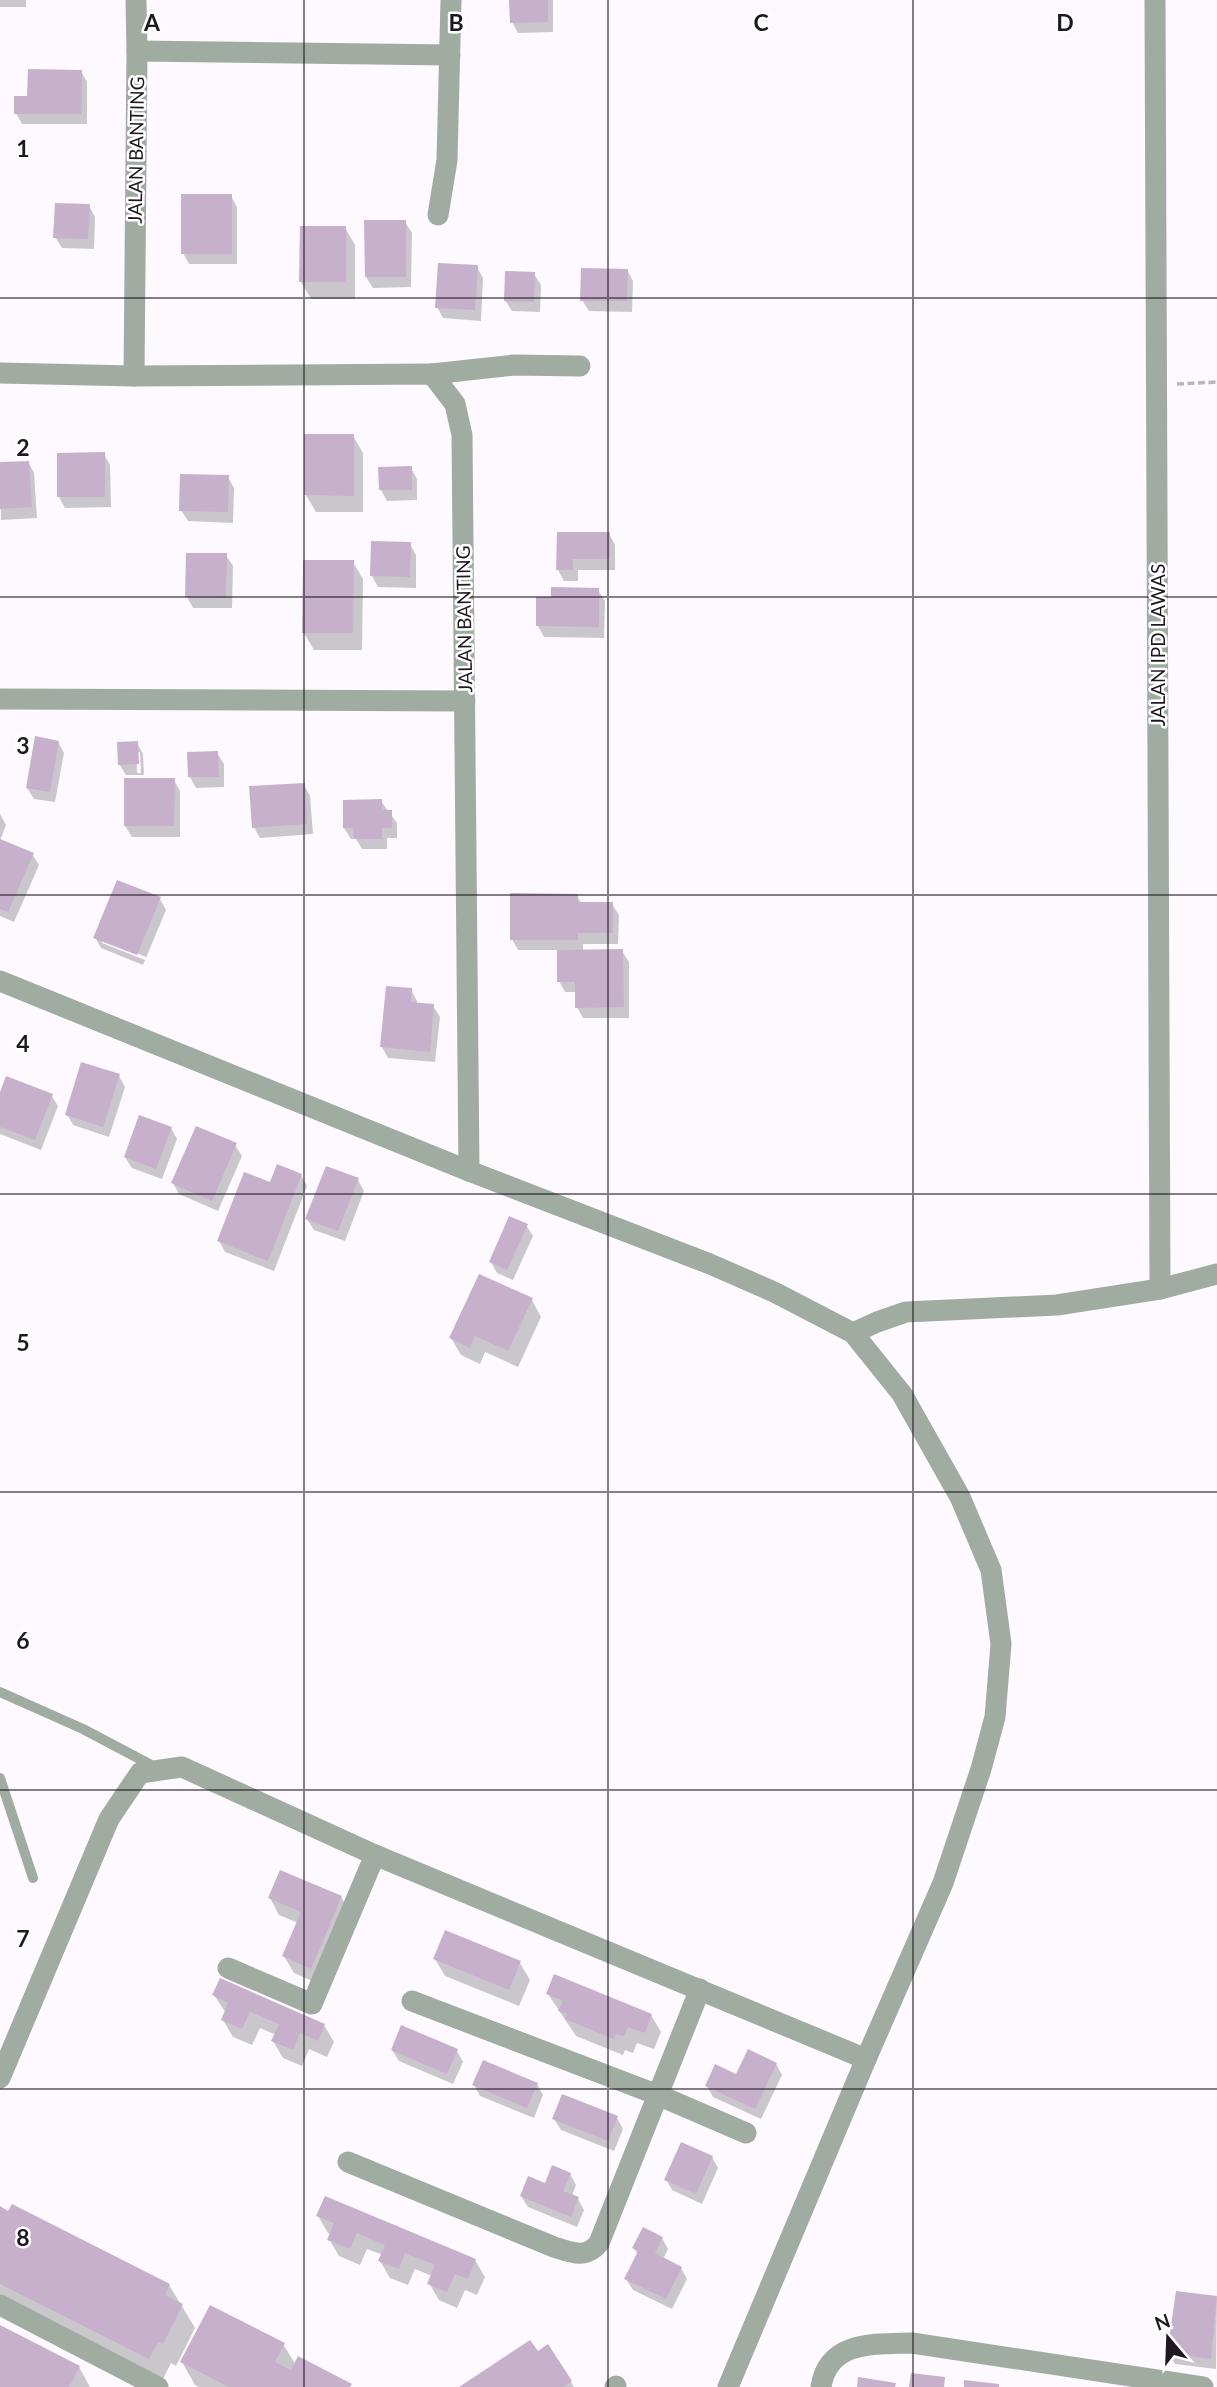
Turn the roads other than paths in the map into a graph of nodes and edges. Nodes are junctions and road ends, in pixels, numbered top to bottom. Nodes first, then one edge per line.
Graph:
1 (136, 0) edge
2 (452, 0) edge
3 (1155, 0) edge
4 (137, 51) junction
5 (450, 55) junction
6 (438, 215) dead end
7 (580, 366) dead end
8 (0, 373) edge
9 (432, 374) junction
10 (134, 376) junction
11 (0, 699) edge
12 (465, 701) junction
13 (0, 981) edge
14 (469, 1171) junction
15 (1217, 1274) edge
16 (1160, 1289) junction
17 (853, 1333) junction
18 (2, 1697) edge
19 (160, 1770) junction
20 (0, 1779) edge
21 (375, 1855) junction
22 (33, 1878) dead end
23 (228, 1968) dead end
24 (701, 1989) junction
25 (412, 2001) dead end
26 (866, 2059) junction
27 (0, 2078) edge
28 (658, 2095) junction
29 (746, 2133) dead end
30 (348, 2162) dead end
31 (0, 2305) edge
32 (158, 2387) edge
33 (728, 2387) edge
34 (821, 2387) edge
35 (1203, 2387) edge

1 - 4 street, JALAN BANTING
2 - 5 street
3 - 16 street, JALAN IPD LAWAS
4 - 5 street, JALAN BANTING
4 - 10 street, JALAN BANTING
5 - 6 street
7 - 9 street
8 - 10 street
9 - 10 street
9 - 12 street, JALAN BANTING
11 - 12 street
12 - 14 street, JALAN BANTING
13 - 14 street
14 - 17 street
15 - 16 street
16 - 17 street
17 - 26 street
18 - 19 lane
19 - 21 street
19 - 27 street
20 - 22 lane
21 - 23 street
21 - 24 street
24 - 26 street
24 - 28 street
25 - 28 street
26 - 33 street
28 - 29 street
28 - 30 street
31 - 32 street
34 - 35 street

